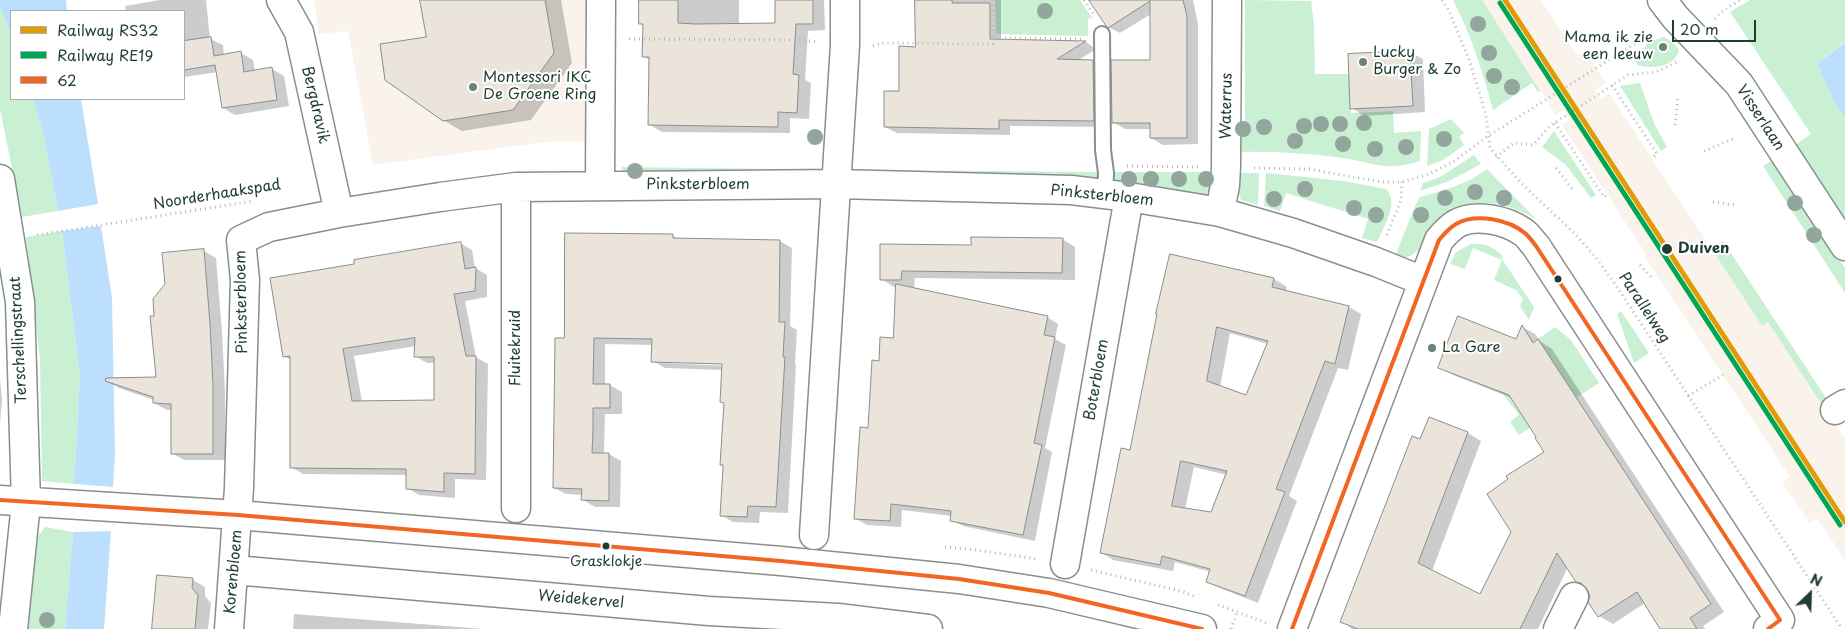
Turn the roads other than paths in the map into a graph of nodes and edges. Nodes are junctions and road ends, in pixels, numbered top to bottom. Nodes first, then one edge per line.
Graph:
1 (281, 0) edge
2 (601, 0) edge
3 (845, 0) edge
4 (1227, 0) edge
5 (1668, 9) edge
6 (1102, 36) road end
7 (0, 179) edge
8 (837, 184) junction
9 (600, 186) junction
10 (516, 187) junction
11 (1117, 195) junction
12 (1220, 212) junction
13 (339, 213) junction
14 (1845, 246) edge
15 (1423, 281) junction
16 (13, 501) edge
17 (516, 508) dead end
18 (238, 515) junction
19 (814, 535) dead end
20 (1065, 564) dead end
21 (234, 570) junction
22 (1574, 597) dead end
23 (13, 629) edge
24 (229, 629) edge
25 (928, 629) edge
26 (1202, 629) edge
27 (1292, 629) edge
28 (1558, 629) edge
29 (1768, 629) edge

1 - 13 street, Bergdravik
2 - 9 street
3 - 8 street
4 - 12 street, Waterrus
5 - 14 street, Visserlaan
6 - 11 lane
7 - 16 street, Terschellingstraat
8 - 9 street, Pinksterbloem
8 - 11 street, Pinksterbloem
8 - 19 street
9 - 10 street, Pinksterbloem
10 - 13 street, Pinksterbloem
10 - 17 street, Fluitekruid
11 - 12 street, Pinksterbloem
11 - 20 street, Boterbloem
12 - 15 street, Pinksterbloem
13 - 18 street, Pinksterbloem
15 - 27 street
15 - 29 street
16 - 18 street
16 - 23 street, Terschellingstraat
18 - 21 street, Korenbloem
18 - 26 street
21 - 24 street, Korenbloem
21 - 25 street, Weidekervel
22 - 28 street

